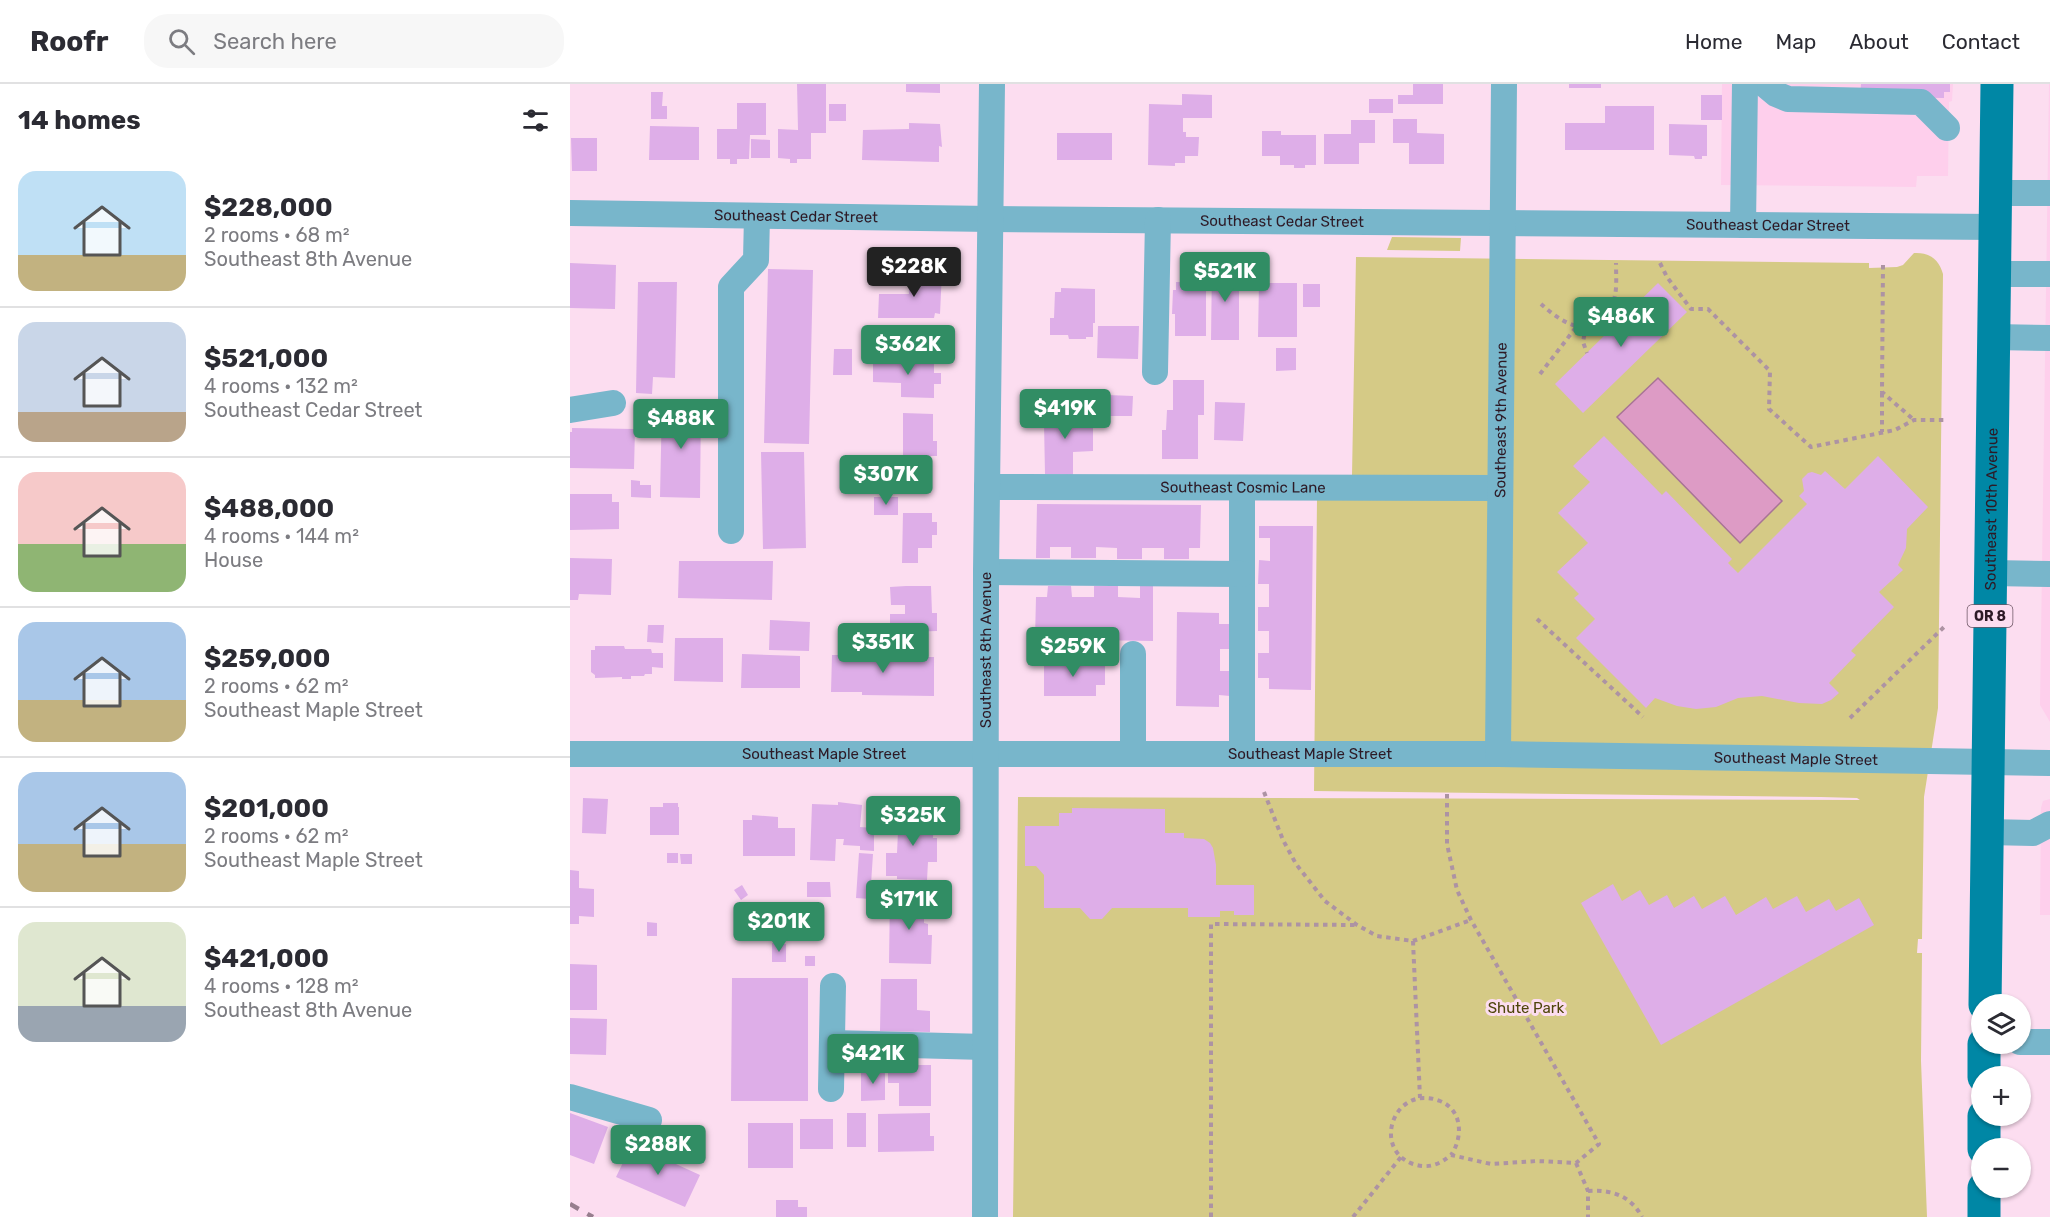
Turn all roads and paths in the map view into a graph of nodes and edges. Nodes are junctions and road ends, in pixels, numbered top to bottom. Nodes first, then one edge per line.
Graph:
1 (992, 84) edge
2 (1504, 84) edge
3 (1745, 84) edge
4 (1764, 84) edge
5 (1997, 84) edge
6 (1947, 128) dead end
7 (1996, 193) junction
8 (2050, 193) edge
9 (570, 213) edge
10 (757, 216) junction
11 (991, 219) junction
12 (1158, 220) junction
13 (1502, 223) junction
14 (1743, 225) junction
15 (1996, 227) junction
16 (1616, 263) dead end
17 (1660, 263) dead end
18 (1883, 265) dead end
19 (1995, 274) junction
20 (2050, 274) edge
21 (1540, 304) dead end
22 (1610, 311) junction
23 (1620, 321) dead end
24 (1586, 325) junction
25 (1577, 326) junction
26 (1994, 337) junction
27 (2050, 338) edge
28 (1587, 353) dead end
29 (1155, 372) dead end
30 (1540, 374) dead end
31 (1882, 392) junction
32 (613, 403) dead end
33 (570, 410) edge
34 (1914, 420) junction
35 (1947, 420) dead end
36 (1882, 432) junction
37 (987, 487) junction
38 (1242, 488) junction
39 (1500, 488) junction
40 (731, 531) dead end
41 (987, 573) junction
42 (1991, 573) junction
43 (1242, 574) junction
44 (2050, 574) edge
45 (1537, 619) dead end
46 (1944, 627) dead end
47 (1133, 654) dead end
48 (1643, 717) dead end
49 (1850, 718) dead end
50 (986, 753) junction
51 (1133, 753) junction
52 (1242, 753) junction
53 (570, 754) edge
54 (1498, 754) junction
55 (1988, 762) junction
56 (2050, 763) edge
57 (1264, 792) dead end
58 (1447, 794) dead end
59 (2050, 824) edge
60 (1988, 832) junction
61 (1471, 920) junction
62 (1356, 926) junction
63 (1413, 941) junction
64 (832, 986) dead end
65 (1985, 994) edge
66 (2031, 1042) edge
67 (2050, 1042) edge
68 (833, 1043) junction
69 (985, 1047) junction
70 (831, 1089) dead end
71 (570, 1097) edge
72 (1420, 1098) junction
73 (649, 1120) dead end
74 (1451, 1155) junction
75 (1401, 1157) junction
76 (1576, 1163) junction
77 (1588, 1191) junction
78 (1984, 1198) edge
79 (985, 1217) edge
80 (1211, 1217) edge
81 (1353, 1217) edge
82 (1588, 1217) edge
83 (1642, 1217) edge
84 (1984, 1217) edge

1 - 11 street, Southeast 8th Avenue
2 - 13 street, Southeast 9th Avenue
3 - 14 street
4 - 6 street
5 - 7 main road, Southeast 10th Avenue / OR 8
7 - 8 street
7 - 15 main road, Southeast 10th Avenue / OR 8
9 - 10 street, Southeast Cedar Street
10 - 11 street, Southeast Cedar Street
10 - 40 street
11 - 12 street, Southeast Cedar Street
11 - 37 street, Southeast 8th Avenue
12 - 13 street, Southeast Cedar Street
12 - 29 street
13 - 14 street, Southeast Cedar Street
13 - 39 street, Southeast 9th Avenue
14 - 15 street, Southeast Cedar Street
15 - 19 main road, Southeast 10th Avenue / OR 8
16 - 22 path
17 - 36 path
18 - 31 path
19 - 20 street
19 - 26 main road, Southeast 10th Avenue / OR 8
21 - 25 path
22 - 23 path
22 - 24 path
24 - 25 path
24 - 28 path
25 - 30 path
26 - 27 street
26 - 42 main road, Southeast 10th Avenue / OR 8
31 - 34 path
31 - 36 path
32 - 33 street
34 - 35 path
34 - 36 path
37 - 38 street, Southeast Cosmic Lane
37 - 41 street, Southeast 8th Avenue
38 - 39 street, Southeast Cosmic Lane
38 - 43 street
39 - 54 street, Southeast 9th Avenue
41 - 43 street
41 - 50 street, Southeast 8th Avenue
42 - 44 street
42 - 55 main road, Southeast 10th Avenue / OR 8
43 - 52 street
45 - 48 path
46 - 49 path
47 - 51 street
50 - 51 street, Southeast Maple Street
50 - 53 street, Southeast Maple Street
50 - 69 street, Southeast 8th Avenue
51 - 52 street, Southeast Maple Street
52 - 54 street, Southeast Maple Street
54 - 55 street, Southeast Maple Street
55 - 56 street, Southeast Maple Street
55 - 60 main road, Southeast 10th Avenue / OR 8
57 - 62 path
58 - 61 path
59 - 60 street
60 - 65 main road, Southeast 10th Avenue / OR 8
61 - 63 path
61 - 76 path
62 - 63 path
62 - 80 path
63 - 72 path
64 - 68 street
66 - 67 street
68 - 69 street
68 - 70 street
69 - 79 street, Southeast 8th Avenue
71 - 73 street
72 - 74 path
72 - 75 path
74 - 75 path
74 - 76 path
75 - 81 path
76 - 77 path
77 - 82 path
77 - 83 path
78 - 84 main road

